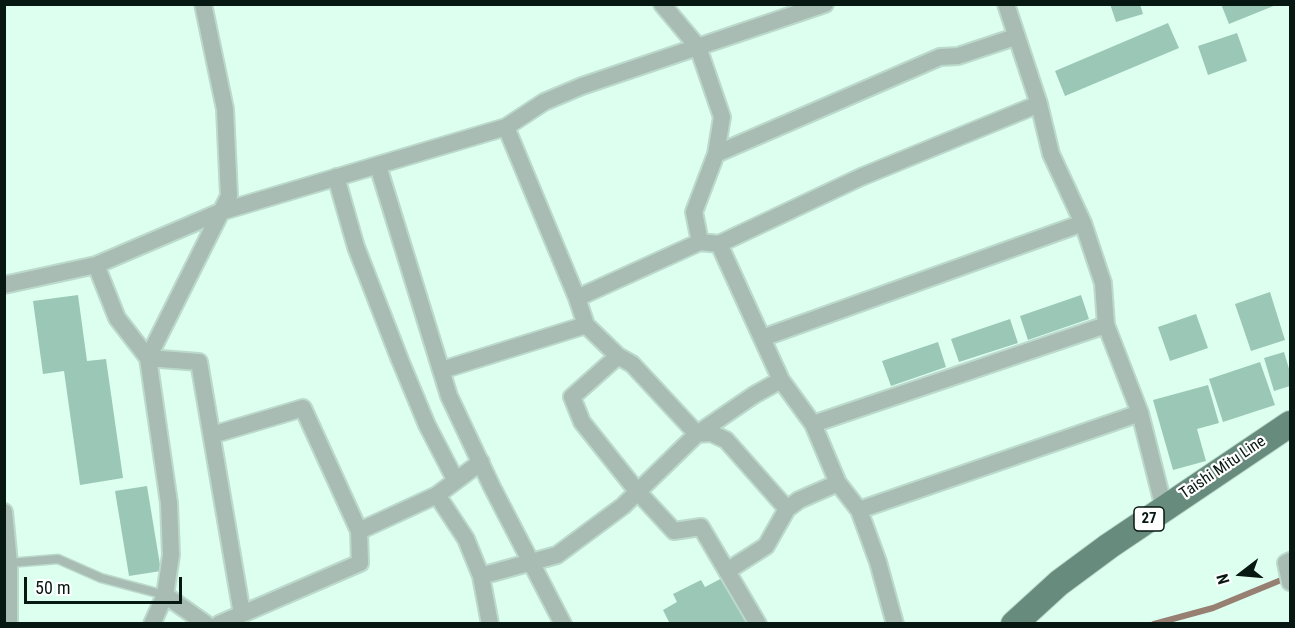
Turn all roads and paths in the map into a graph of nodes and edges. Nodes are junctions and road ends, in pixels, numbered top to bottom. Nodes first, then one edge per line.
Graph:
1 (203, 4) edge
2 (662, 4) edge
3 (825, 4) edge
4 (1005, 4) edge
5 (1015, 37) junction
6 (699, 47) junction
7 (1039, 104) junction
8 (506, 127) junction
9 (716, 154) junction
10 (378, 166) junction
11 (336, 177) junction
12 (220, 213) junction
13 (1083, 223) junction
14 (700, 242) junction
15 (719, 244) junction
16 (96, 265) junction
17 (4, 285) edge
18 (577, 298) junction
19 (586, 325) junction
20 (1106, 325) junction
21 (762, 338) junction
22 (618, 356) junction
23 (148, 358) junction
24 (442, 370) junction
25 (781, 380) junction
26 (1140, 413) junction
27 (813, 424) junction
28 (1290, 424) edge
29 (697, 434) junction
30 (212, 435) junction
31 (481, 462) junction
32 (456, 481) junction
33 (838, 483) junction
34 (638, 491) junction
35 (437, 495) junction
36 (1164, 508) junction
37 (787, 509) junction
38 (859, 510) junction
39 (4, 512) edge
40 (359, 531) junction
41 (531, 562) junction
42 (9, 563) junction
43 (727, 571) junction
44 (481, 576) junction
45 (165, 595) junction
46 (242, 614) junction
47 (9, 624) edge
48 (152, 624) edge
49 (207, 624) edge
50 (219, 624) edge
51 (490, 624) edge
52 (563, 624) edge
53 (758, 624) edge
54 (895, 624) edge
55 (1014, 624) edge

1 - 12 street
2 - 6 street
3 - 6 street
4 - 5 street
5 - 7 street
5 - 9 street
6 - 8 street
6 - 9 street
7 - 13 street
7 - 15 street
8 - 10 street
8 - 18 street
9 - 14 street
10 - 11 street
10 - 24 street
11 - 12 street
11 - 32 street
12 - 16 street
12 - 23 street
13 - 20 street
13 - 21 street
14 - 15 street
14 - 18 street
15 - 21 street
16 - 17 street
16 - 23 street
18 - 19 street
19 - 22 street
19 - 24 street
20 - 26 street
20 - 27 street
21 - 25 street
22 - 29 street
22 - 34 street
23 - 30 street
23 - 45 street
24 - 31 street
25 - 27 street
25 - 29 street
26 - 36 street
26 - 38 street
27 - 33 street
28 - 36 main road, Taishi Mitu Line / 27
29 - 34 street
29 - 37 street
30 - 40 street
30 - 46 street
31 - 32 street
31 - 41 street
32 - 35 street
33 - 37 street
33 - 38 street
34 - 41 street
34 - 43 street
35 - 40 street
35 - 44 street
36 - 55 main road, Taishi Mitu Line / 27
37 - 43 street
38 - 54 street
39 - 42 street
40 - 46 street
41 - 44 street
41 - 52 street
42 - 45 lane
42 - 47 street
43 - 53 street
44 - 51 street
45 - 48 street
45 - 49 street
46 - 50 street

